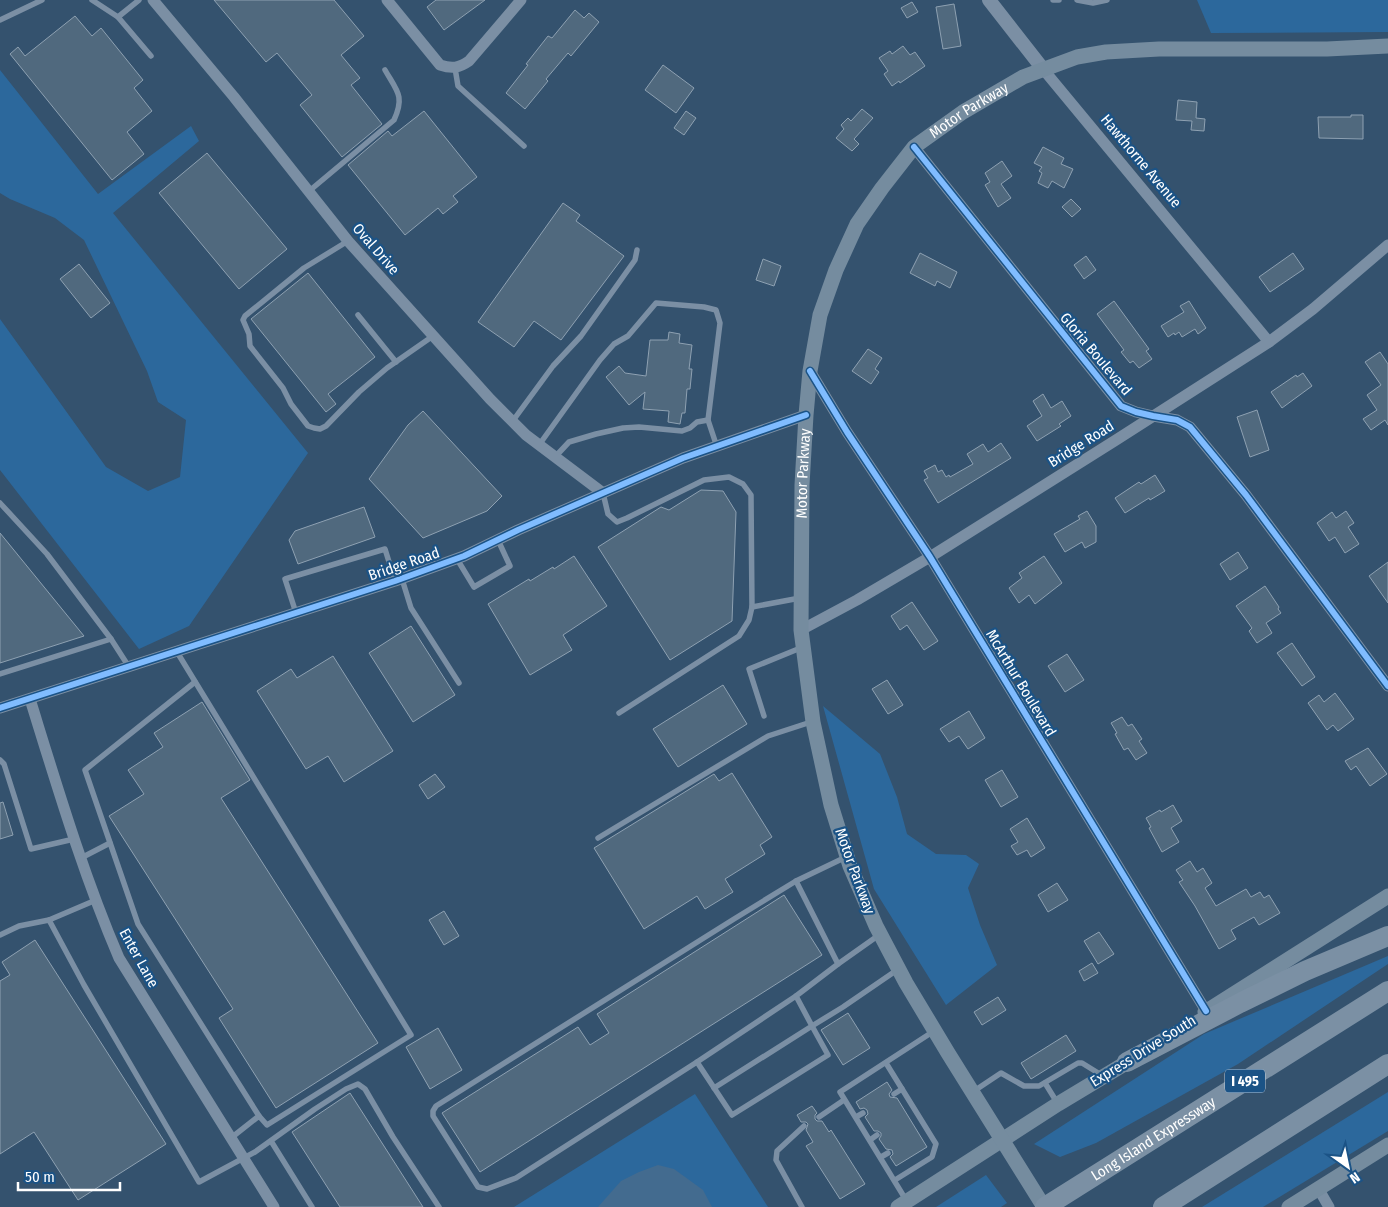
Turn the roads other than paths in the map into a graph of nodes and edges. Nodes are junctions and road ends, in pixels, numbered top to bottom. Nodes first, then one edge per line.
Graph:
1 (42, 0) edge
2 (92, 0) edge
3 (139, 0) edge
4 (153, 0) edge
5 (387, 0) edge
6 (521, 0) edge
7 (989, 0) edge
8 (1053, 0) edge
9 (1059, 0) edge
10 (1077, 0) edge
11 (1107, 0) edge
12 (118, 17) junction
13 (0, 20) edge
14 (1388, 46) edge
15 (151, 56) dead end
16 (455, 68) junction
17 (1043, 69) junction
18 (384, 70) dead end
19 (524, 146) dead end
20 (914, 147) junction
21 (308, 192) junction
22 (348, 241) junction
23 (1388, 246) edge
24 (637, 250) dead end
25 (358, 315) dead end
26 (434, 336) junction
27 (1269, 342) junction
28 (396, 362) junction
29 (810, 371) junction
30 (806, 415) junction
31 (1154, 416) junction
32 (708, 420) junction
33 (512, 422) junction
34 (539, 445) junction
35 (717, 447) junction
36 (555, 457) junction
37 (603, 493) junction
38 (0, 503) edge
39 (498, 540) junction
40 (930, 557) junction
41 (457, 559) junction
42 (398, 580) junction
43 (800, 598) junction
44 (752, 607) junction
45 (296, 613) junction
46 (801, 630) junction
47 (111, 638) junction
48 (803, 647) junction
49 (177, 652) junction
50 (130, 668) junction
51 (0, 674) edge
52 (195, 682) junction
53 (459, 683) dead end
54 (1388, 686) edge
55 (30, 699) junction
56 (0, 708) edge
57 (619, 713) dead end
58 (764, 716) dead end
59 (813, 722) junction
60 (0, 760) edge
61 (598, 838) dead end
62 (74, 839) junction
63 (110, 843) junction
64 (847, 857) junction
65 (81, 858) junction
66 (796, 881) junction
67 (1388, 896) edge
68 (96, 900) junction
69 (49, 920) junction
70 (0, 935) edge
71 (880, 935) junction
72 (1388, 936) edge
73 (838, 964) junction
74 (899, 968) junction
75 (1388, 991) edge
76 (796, 996) junction
77 (1206, 1011) junction
78 (812, 1026) junction
79 (934, 1031) junction
80 (697, 1062) junction
81 (1127, 1062) junction
82 (886, 1063) junction
83 (1388, 1064) edge
84 (1104, 1076) junction
85 (1045, 1083) junction
86 (714, 1088) junction
87 (902, 1089) junction
88 (972, 1092) junction
89 (894, 1094) dead end
90 (844, 1100) junction
91 (1058, 1104) junction
92 (915, 1111) junction
93 (863, 1113) dead end
94 (907, 1115) dead end
95 (259, 1116) junction
96 (819, 1117) dead end
97 (856, 1117) junction
98 (804, 1126) dead end
99 (926, 1129) junction
100 (919, 1134) dead end
101 (877, 1135) dead end
102 (231, 1138) junction
103 (870, 1140) junction
104 (271, 1141) junction
105 (1003, 1141) junction
106 (1388, 1145) edge
107 (888, 1153) dead end
108 (244, 1158) junction
109 (881, 1158) junction
110 (895, 1180) junction
111 (1318, 1188) junction
112 (903, 1204) edge
113 (274, 1207) edge
114 (312, 1207) edge
115 (439, 1207) edge
116 (802, 1207) edge
117 (1045, 1207) edge
118 (1164, 1207) edge
119 (1290, 1207) edge
120 (1330, 1207) edge

1 - 13 lane
2 - 12 lane
3 - 12 lane
4 - 21 street, Oval Drive
5 - 16 street
6 - 16 street
7 - 17 street, Hawthorne Avenue
8 - 9 lane
10 - 11 lane
12 - 15 lane
14 - 17 main road, Motor Parkway
16 - 19 lane
17 - 20 main road, Motor Parkway
17 - 27 street, Hawthorne Avenue
18 - 21 lane
20 - 29 main road, Motor Parkway
20 - 31 street, Gloria Boulevard
21 - 22 street, Oval Drive
22 - 26 street, Oval Drive
22 - 28 lane
23 - 27 street, Bridge Road
24 - 33 lane
25 - 28 lane
26 - 28 lane
26 - 33 street, Oval Drive
27 - 31 street, Bridge Road
29 - 30 main road, Motor Parkway
29 - 40 street, McArthur Boulevard
30 - 35 street, Bridge Road
30 - 43 main road, Motor Parkway
31 - 40 street, Bridge Road
31 - 54 street, Gloria Boulevard
32 - 34 lane
32 - 35 lane
32 - 36 lane
33 - 34 street, Oval Drive
34 - 36 street, Oval Drive
35 - 37 street, Bridge Road
36 - 37 street, Oval Drive
37 - 39 street, Bridge Road
37 - 44 lane
38 - 47 lane
39 - 41 street, Bridge Road
39 - 41 lane
40 - 46 street, Bridge Road
40 - 77 street, McArthur Boulevard
41 - 42 street, Bridge Road
42 - 45 street, Bridge Road
42 - 45 lane
42 - 53 lane
43 - 44 lane
43 - 46 main road, Motor Parkway
44 - 57 lane
45 - 49 street, Bridge Road
46 - 48 main road, Motor Parkway
47 - 50 lane
47 - 51 lane
48 - 58 lane
48 - 59 main road, Motor Parkway
49 - 50 street, Bridge Road
49 - 52 lane
50 - 55 street, Bridge Road
52 - 63 lane
52 - 95 lane
55 - 56 street, Bridge Road
55 - 62 street, Enter Lane
59 - 61 lane
59 - 64 main road, Motor Parkway
60 - 62 lane
62 - 65 street, Enter Lane
63 - 65 lane
63 - 95 lane
64 - 66 lane
64 - 71 main road, Motor Parkway
65 - 68 street, Enter Lane
66 - 73 lane
66 - 80 lane
67 - 77 main road, Express Drive South
68 - 69 lane
68 - 102 street, Enter Lane
69 - 70 lane
69 - 108 lane
71 - 73 lane
71 - 74 main road, Motor Parkway
72 - 81 highway
73 - 76 lane
74 - 78 lane
74 - 79 main road, Motor Parkway
75 - 117 highway, Long Island Expressway / I 495
76 - 78 lane
76 - 80 lane
77 - 81 main road, Express Drive South
78 - 86 lane
78 - 86 lane
79 - 82 lane
79 - 88 main road, Motor Parkway
80 - 86 lane
81 - 84 main road, Express Drive South
82 - 87 lane
82 - 90 lane
83 - 118 highway
84 - 85 lane
84 - 91 main road, Express Drive South
85 - 88 lane
85 - 91 lane
87 - 89 lane
87 - 92 lane
88 - 105 main road, Motor Parkway
90 - 96 lane
90 - 97 lane
91 - 105 main road, Express Drive South
92 - 94 lane
92 - 99 lane
93 - 97 lane
95 - 102 lane
97 - 103 lane
98 - 116 lane
99 - 100 lane
99 - 110 lane
101 - 103 lane
102 - 108 street, Enter Lane
103 - 109 lane
104 - 108 lane
104 - 114 lane
104 - 115 lane
105 - 112 main road, Express Drive South
105 - 117 main road, Motor Parkway
106 - 111 main road
107 - 109 lane
108 - 113 street, Enter Lane
109 - 110 lane
110 - 112 lane
111 - 119 main road
111 - 120 street

